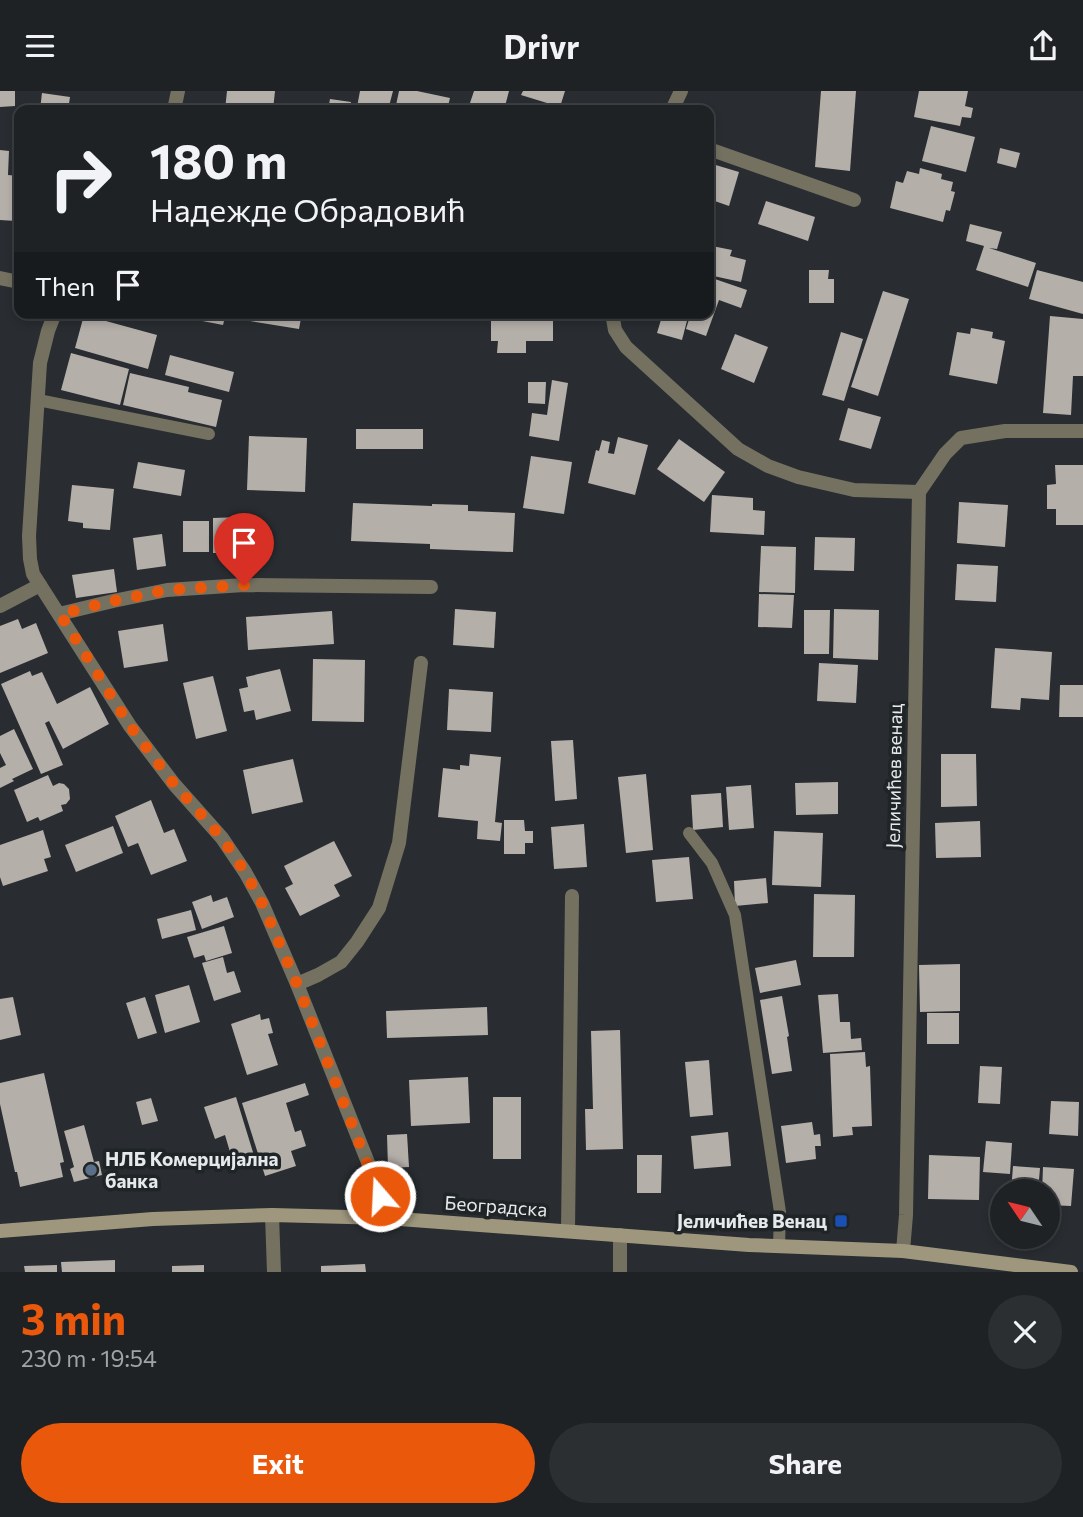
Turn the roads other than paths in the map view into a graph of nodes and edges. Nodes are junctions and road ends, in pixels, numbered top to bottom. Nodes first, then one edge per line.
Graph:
1 (714, 151) edge
2 (854, 200) dead end
3 (53, 319) edge
4 (612, 319) edge
5 (38, 400) junction
6 (1083, 431) edge
7 (209, 434) dead end
8 (919, 492) junction
9 (40, 585) junction
10 (431, 587) dead end
11 (0, 606) edge
12 (60, 614) junction
13 (421, 663) dead end
14 (689, 832) dead end
15 (572, 896) dead end
16 (297, 984) junction
17 (272, 1215) junction
18 (386, 1218) junction
19 (0, 1231) edge
20 (568, 1231) junction
21 (620, 1235) junction
22 (779, 1246) junction
23 (903, 1251) junction
24 (274, 1272) edge
25 (620, 1272) edge
26 (1071, 1272) edge

1 - 2 street
3 - 5 street
4 - 8 street
5 - 7 lane
5 - 9 street
6 - 8 street
8 - 23 street, Јеличићев венац
9 - 11 street
9 - 12 street
10 - 12 street
12 - 16 street
13 - 16 street
14 - 22 lane
15 - 20 street
16 - 18 street
17 - 18 main road, Београдска
17 - 19 main road, Београдска
17 - 24 street
18 - 20 main road, Београдска
20 - 21 main road, Београдска
21 - 22 main road, Београдска
21 - 25 street
22 - 23 main road, Београдска
23 - 26 main road, Београдска

